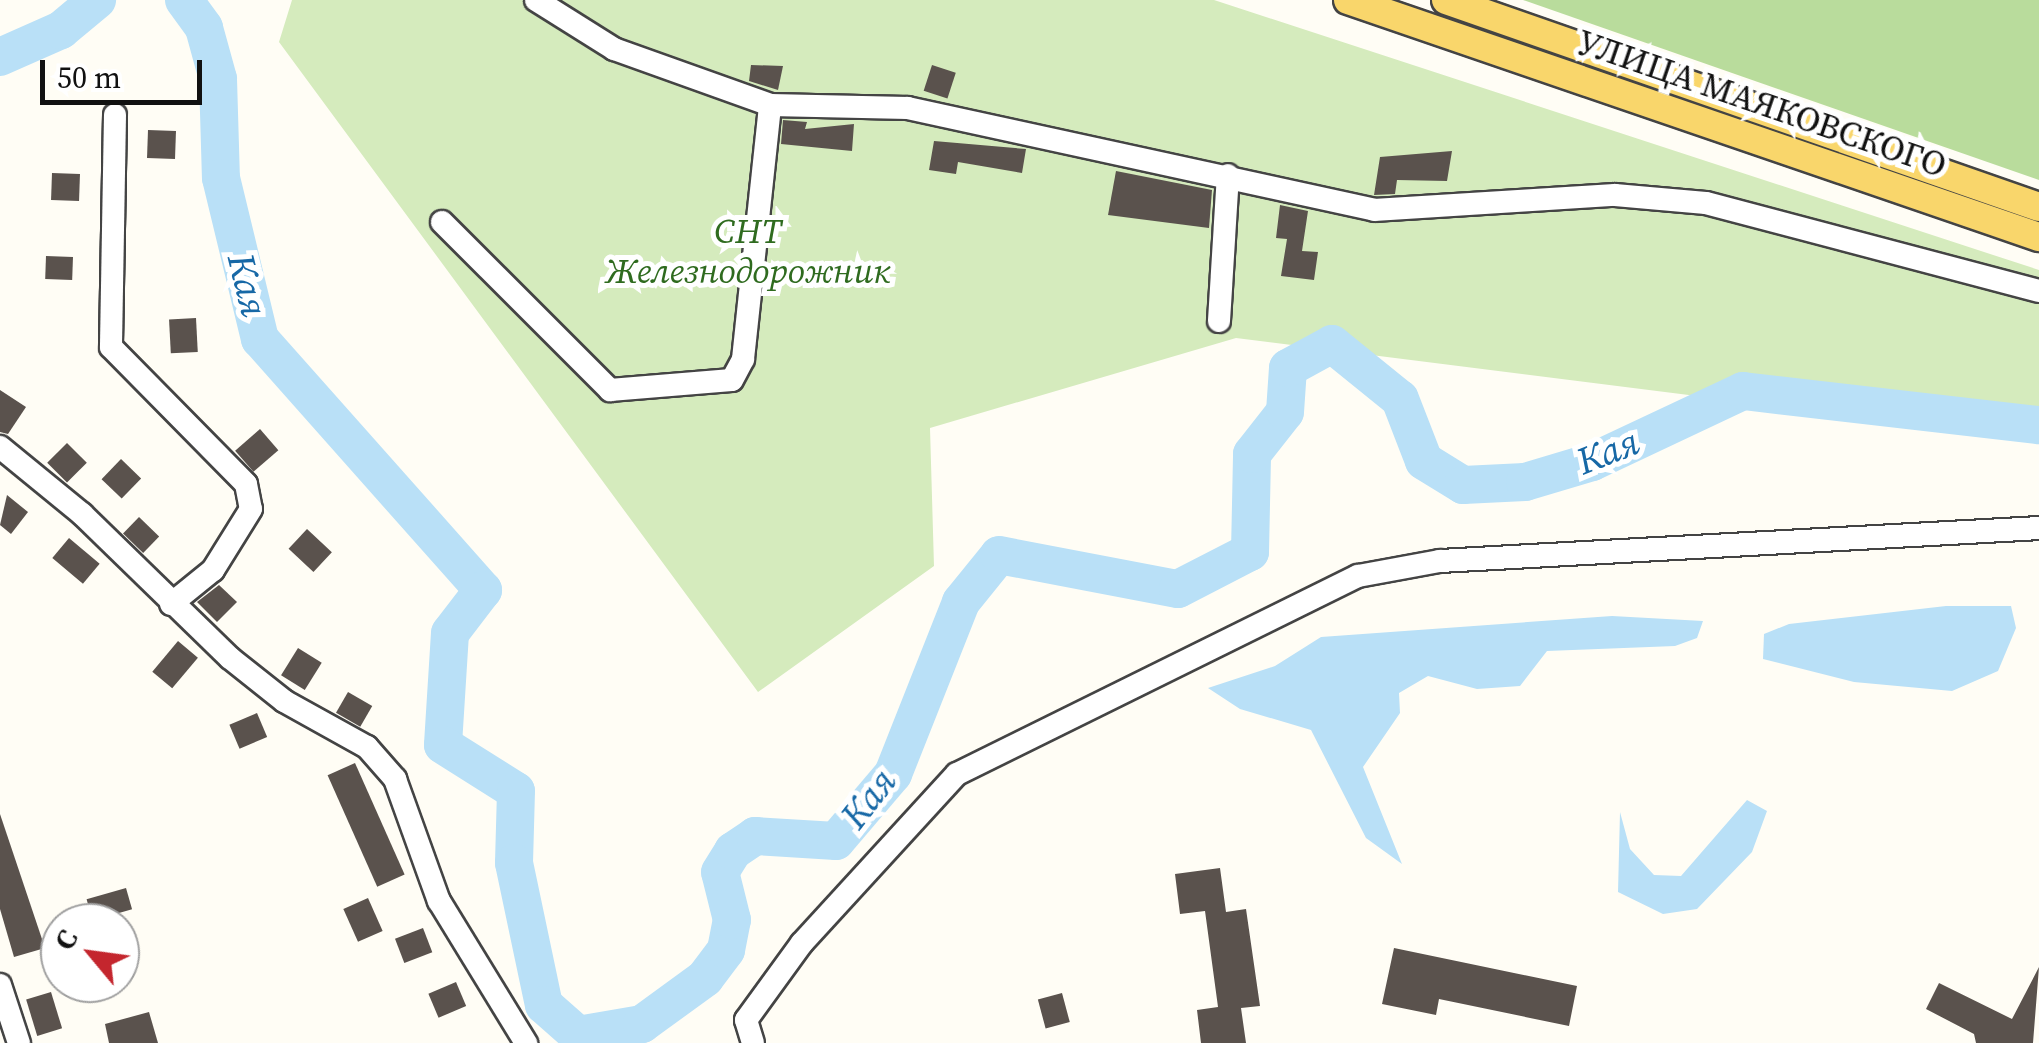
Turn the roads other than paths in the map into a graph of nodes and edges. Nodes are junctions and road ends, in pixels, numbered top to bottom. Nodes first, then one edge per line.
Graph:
1 (536, 0) edge
2 (1348, 0) edge
3 (1446, 0) edge
4 (770, 105) junction
5 (115, 115) dead end
6 (1228, 175) junction
7 (2039, 207) edge
8 (442, 222) dead end
9 (2039, 237) edge
10 (2039, 291) edge
11 (1219, 321) dead end
12 (0, 448) edge
13 (2039, 528) edge
14 (172, 604) junction
15 (0, 986) edge
16 (19, 1043) edge
17 (526, 1043) edge
18 (753, 1043) edge

1 - 4 street
2 - 9 main road, УЛИЦА МАЯКОВСКОГО
3 - 7 main road, УЛИЦА МАЯКОВСКОГО
4 - 6 street
4 - 8 street
5 - 14 street
6 - 10 street
6 - 11 street
12 - 14 street
13 - 18 street
14 - 17 street
15 - 16 street

